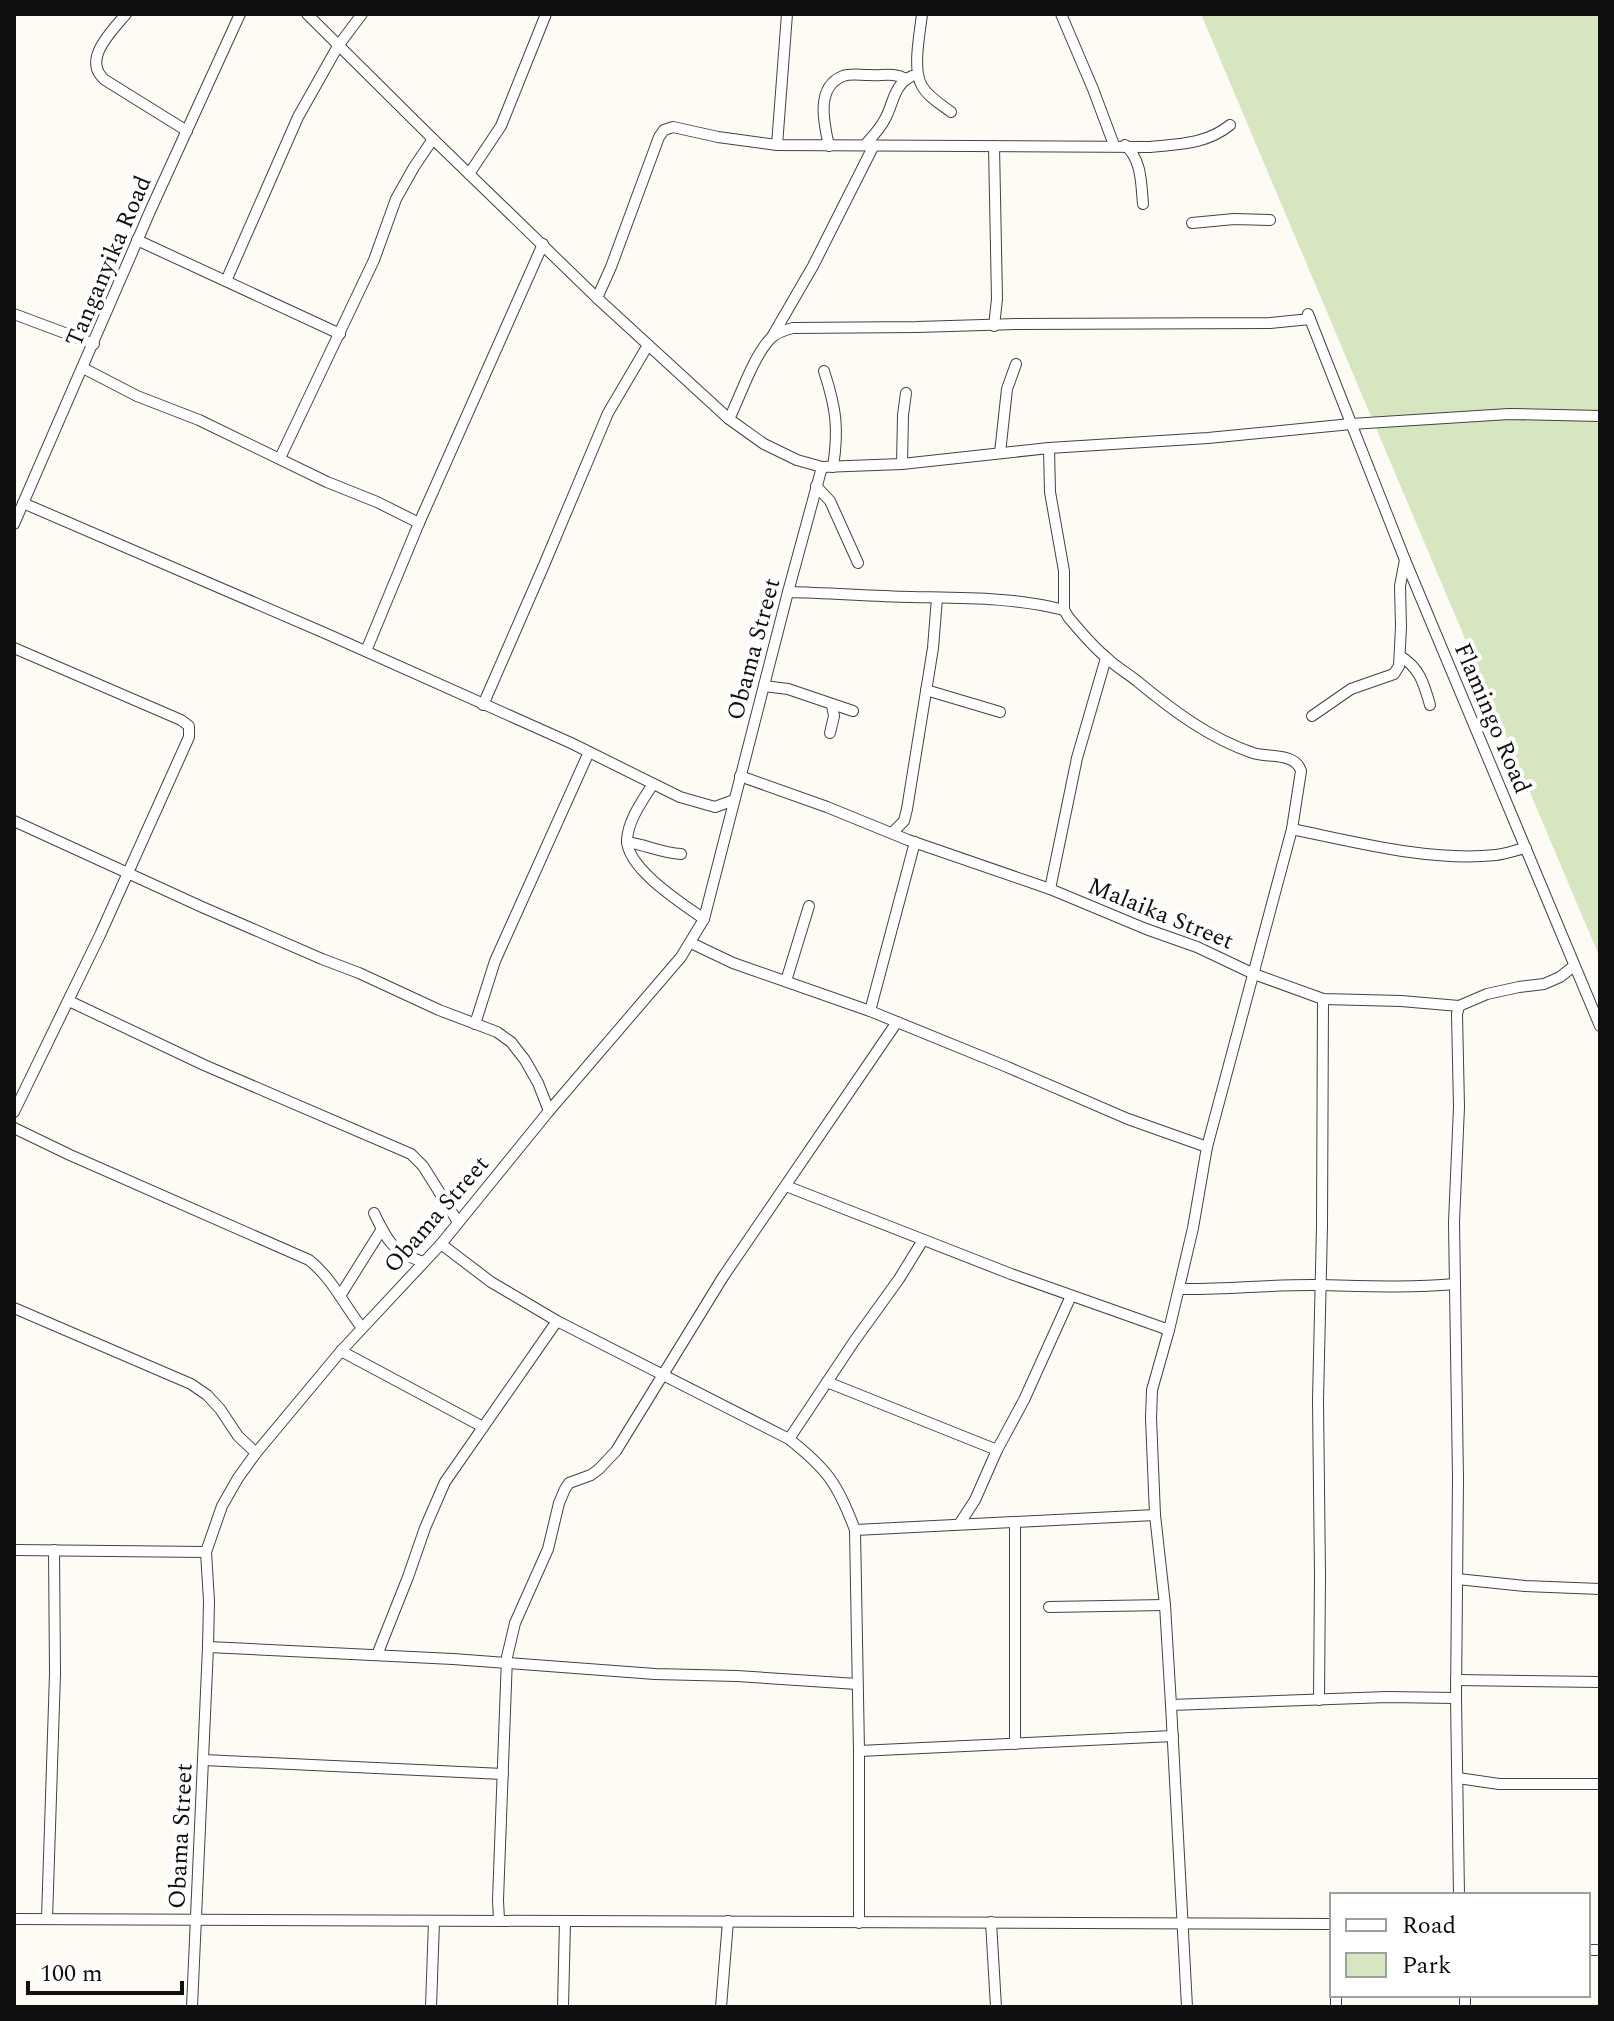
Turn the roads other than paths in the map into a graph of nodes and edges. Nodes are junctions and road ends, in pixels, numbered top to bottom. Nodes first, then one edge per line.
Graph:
1 (126, 14) edge
2 (240, 14) edge
3 (307, 14) edge
4 (362, 14) edge
5 (546, 14) edge
6 (787, 14) edge
7 (922, 14) edge
8 (1061, 14) edge
9 (338, 46) junction
10 (912, 77) junction
11 (951, 112) dead end
12 (1230, 125) dead end
13 (187, 131) junction
14 (433, 139) junction
15 (777, 145) junction
16 (869, 145) junction
17 (1119, 145) junction
18 (829, 146) junction
19 (994, 146) junction
20 (469, 174) junction
21 (1143, 204) dead end
22 (1270, 220) dead end
23 (1192, 223) dead end
24 (137, 240) junction
25 (543, 244) junction
26 (226, 281) junction
27 (597, 298) junction
28 (14, 314) edge
29 (994, 326) junction
30 (340, 334) junction
31 (772, 337) junction
32 (94, 344) junction
33 (648, 345) junction
34 (1016, 364) dead end
35 (83, 368) junction
36 (824, 371) dead end
37 (906, 393) dead end
38 (1600, 416) edge
39 (729, 419) junction
40 (1351, 424) junction
41 (1049, 448) junction
42 (1000, 453) junction
43 (280, 458) junction
44 (902, 464) junction
45 (827, 467) junction
46 (816, 486) junction
47 (23, 503) junction
48 (419, 523) junction
49 (14, 524) edge
50 (1405, 560) junction
51 (858, 563) dead end
52 (788, 592) junction
53 (937, 598) junction
54 (1064, 610) junction
55 (14, 648) edge
56 (366, 651) junction
57 (1400, 656) junction
58 (1106, 658) junction
59 (764, 686) junction
60 (926, 690) junction
61 (483, 705) junction
62 (832, 705) junction
63 (1430, 705) dead end
64 (853, 711) dead end
65 (1000, 712) dead end
66 (1312, 716) dead end
67 (830, 733) dead end
68 (589, 752) junction
69 (740, 776) junction
70 (653, 784) junction
71 (734, 800) junction
72 (715, 807) junction
73 (14, 821) edge
74 (904, 821) junction
75 (729, 824) junction
76 (1292, 829) junction
77 (892, 833) junction
78 (912, 841) junction
79 (627, 842) junction
80 (1526, 848) junction
81 (681, 854) dead end
82 (128, 873) junction
83 (1050, 889) junction
84 (809, 906) dead end
85 (704, 919) junction
86 (691, 943) junction
87 (1574, 966) junction
88 (1254, 974) junction
89 (786, 981) junction
90 (1323, 999) junction
91 (69, 1001) junction
92 (1459, 1006) junction
93 (870, 1011) junction
94 (897, 1022) junction
95 (475, 1024) junction
96 (1600, 1026) edge
97 (549, 1111) junction
98 (14, 1112) edge
99 (14, 1128) edge
100 (1207, 1147) junction
101 (786, 1186) junction
102 (374, 1213) dead end
103 (458, 1222) junction
104 (382, 1229) junction
105 (923, 1240) junction
106 (441, 1244) junction
107 (423, 1262) junction
108 (1455, 1284) junction
109 (1321, 1285) junction
110 (1179, 1289) junction
111 (340, 1296) junction
112 (1071, 1296) junction
113 (14, 1308) edge
114 (557, 1321) junction
115 (362, 1328) junction
116 (1169, 1330) junction
117 (341, 1351) junction
118 (661, 1375) junction
119 (827, 1382) junction
120 (483, 1427) junction
121 (789, 1439) junction
122 (997, 1450) junction
123 (256, 1453) junction
124 (1155, 1515) junction
125 (960, 1523) junction
126 (1015, 1523) junction
127 (855, 1530) junction
128 (14, 1550) edge
129 (54, 1550) junction
130 (206, 1552) junction
131 (1457, 1579) junction
132 (1600, 1589) edge
133 (1165, 1605) junction
134 (1049, 1607) dead end
135 (208, 1647) junction
136 (377, 1655) junction
137 (506, 1664) junction
138 (1456, 1680) junction
139 (1600, 1682) edge
140 (857, 1684) junction
141 (1456, 1698) junction
142 (1319, 1700) junction
143 (1171, 1705) junction
144 (1173, 1736) junction
145 (1015, 1744) junction
146 (859, 1751) junction
147 (204, 1760) junction
148 (503, 1774) junction
149 (1458, 1778) junction
150 (1600, 1784) edge
151 (1459, 1893) edge
152 (14, 1919) edge
153 (47, 1919) junction
154 (196, 1920) junction
155 (499, 1920) junction
156 (434, 1921) junction
157 (728, 1921) junction
158 (565, 1922) junction
159 (991, 1922) junction
160 (859, 1923) junction
161 (1184, 1923) junction
162 (1330, 1924) edge
163 (192, 2007) edge
164 (431, 2007) edge
165 (563, 2007) edge
166 (721, 2007) edge
167 (996, 2007) edge
168 (1187, 2007) edge

1 - 13 street
2 - 13 street, Tanganyika Road
3 - 9 street
4 - 9 street
5 - 20 street
6 - 15 street
7 - 10 street
8 - 17 street
9 - 14 street
9 - 26 street
10 - 11 street
10 - 16 street
10 - 18 street
12 - 17 street
13 - 24 street, Tanganyika Road
14 - 20 street
14 - 30 street
15 - 18 street
15 - 27 street
16 - 18 street
16 - 19 street
16 - 31 street
17 - 19 street
17 - 21 street
19 - 29 street
20 - 25 street
22 - 23 street
24 - 26 street
24 - 32 street, Tanganyika Road
25 - 27 street
25 - 48 street
26 - 30 street
27 - 33 street
28 - 32 street
29 - 31 street
29 - 40 street, Flamingo Road
30 - 43 street
31 - 39 street
32 - 35 street, Tanganyika Road
33 - 39 street
33 - 61 street
34 - 42 street
35 - 43 street
35 - 47 street, Tanganyika Road
36 - 45 street, Obama Street
37 - 44 street
38 - 40 street
39 - 45 street
40 - 41 street
40 - 50 street, Flamingo Road
41 - 42 street
41 - 54 street
42 - 44 street
43 - 48 street
44 - 45 street
45 - 46 street, Obama Street
46 - 51 street
46 - 52 street, Obama Street
47 - 49 street, Tanganyika Road
47 - 56 street
48 - 56 street
50 - 57 street
50 - 80 street, Flamingo Road
52 - 53 street
52 - 59 street, Obama Street
53 - 54 street
53 - 60 street
54 - 58 street
55 - 82 street
56 - 61 street
57 - 63 street
57 - 66 street
58 - 76 street
58 - 83 street
59 - 62 street
59 - 69 street, Obama Street
60 - 65 street
60 - 74 street
61 - 68 street
62 - 64 street
62 - 67 street
68 - 70 street
68 - 95 street
69 - 71 street, Obama Street
69 - 77 street, Malaika Street
70 - 72 street
70 - 79 street
71 - 72 street
71 - 75 street, Obama Street
72 - 75 street
73 - 82 street
74 - 77 street
74 - 78 street
75 - 85 street, Obama Street
76 - 80 street
76 - 88 street
77 - 78 street, Malaika Street
78 - 83 street, Malaika Street
78 - 93 street
79 - 81 street
79 - 85 street
80 - 87 street, Flamingo Road
82 - 91 street
82 - 95 street
83 - 88 street, Malaika Street
84 - 89 street
85 - 86 street, Obama Street
86 - 89 street
86 - 97 street, Obama Street
87 - 92 street, Malaika Street
87 - 96 street, Flamingo Road
88 - 90 street, Malaika Street
88 - 100 street
89 - 93 street
90 - 92 street, Malaika Street
90 - 109 street
91 - 98 street
91 - 103 street
92 - 108 street
93 - 94 street
94 - 100 street
94 - 101 street
95 - 97 street
97 - 103 street, Obama Street
99 - 111 street
100 - 110 street
101 - 105 street
101 - 118 street
102 - 104 street
103 - 106 street, Obama Street
104 - 107 street
104 - 111 street
105 - 112 street
105 - 119 street
106 - 107 street, Obama Street
106 - 114 street
107 - 115 street, Obama Street
108 - 109 street
108 - 131 street
109 - 110 street
109 - 142 street
110 - 116 street
111 - 115 street
112 - 116 street
112 - 122 street
113 - 123 street
114 - 118 street
114 - 120 street
115 - 117 street, Obama Street
116 - 124 street
117 - 120 street
117 - 123 street, Obama Street
118 - 121 street
118 - 137 street
119 - 121 street
119 - 122 street
120 - 136 street
121 - 127 street
122 - 125 street
123 - 130 street, Obama Street
124 - 126 street
124 - 133 street
125 - 126 street
125 - 127 street
126 - 145 street
127 - 140 street
128 - 129 street
129 - 130 street
129 - 153 street
130 - 135 street, Obama Street
131 - 132 street
131 - 138 street
133 - 134 street
133 - 143 street
135 - 136 street
135 - 147 street, Obama Street
136 - 137 street
137 - 140 street
137 - 148 street
138 - 139 street
138 - 141 street
140 - 146 street
141 - 142 street
141 - 149 street
142 - 143 street
143 - 144 street
144 - 145 street
144 - 161 street
145 - 146 street
146 - 160 street
147 - 148 street
147 - 154 street, Obama Street
148 - 155 street
149 - 150 street
149 - 151 street
152 - 153 street
153 - 154 street
154 - 156 street
154 - 163 street, Obama Street
155 - 156 street
155 - 158 street
156 - 164 street
157 - 158 street
157 - 160 street
157 - 166 street
158 - 165 street
159 - 160 street
159 - 161 street
159 - 167 street
161 - 162 street
161 - 168 street

